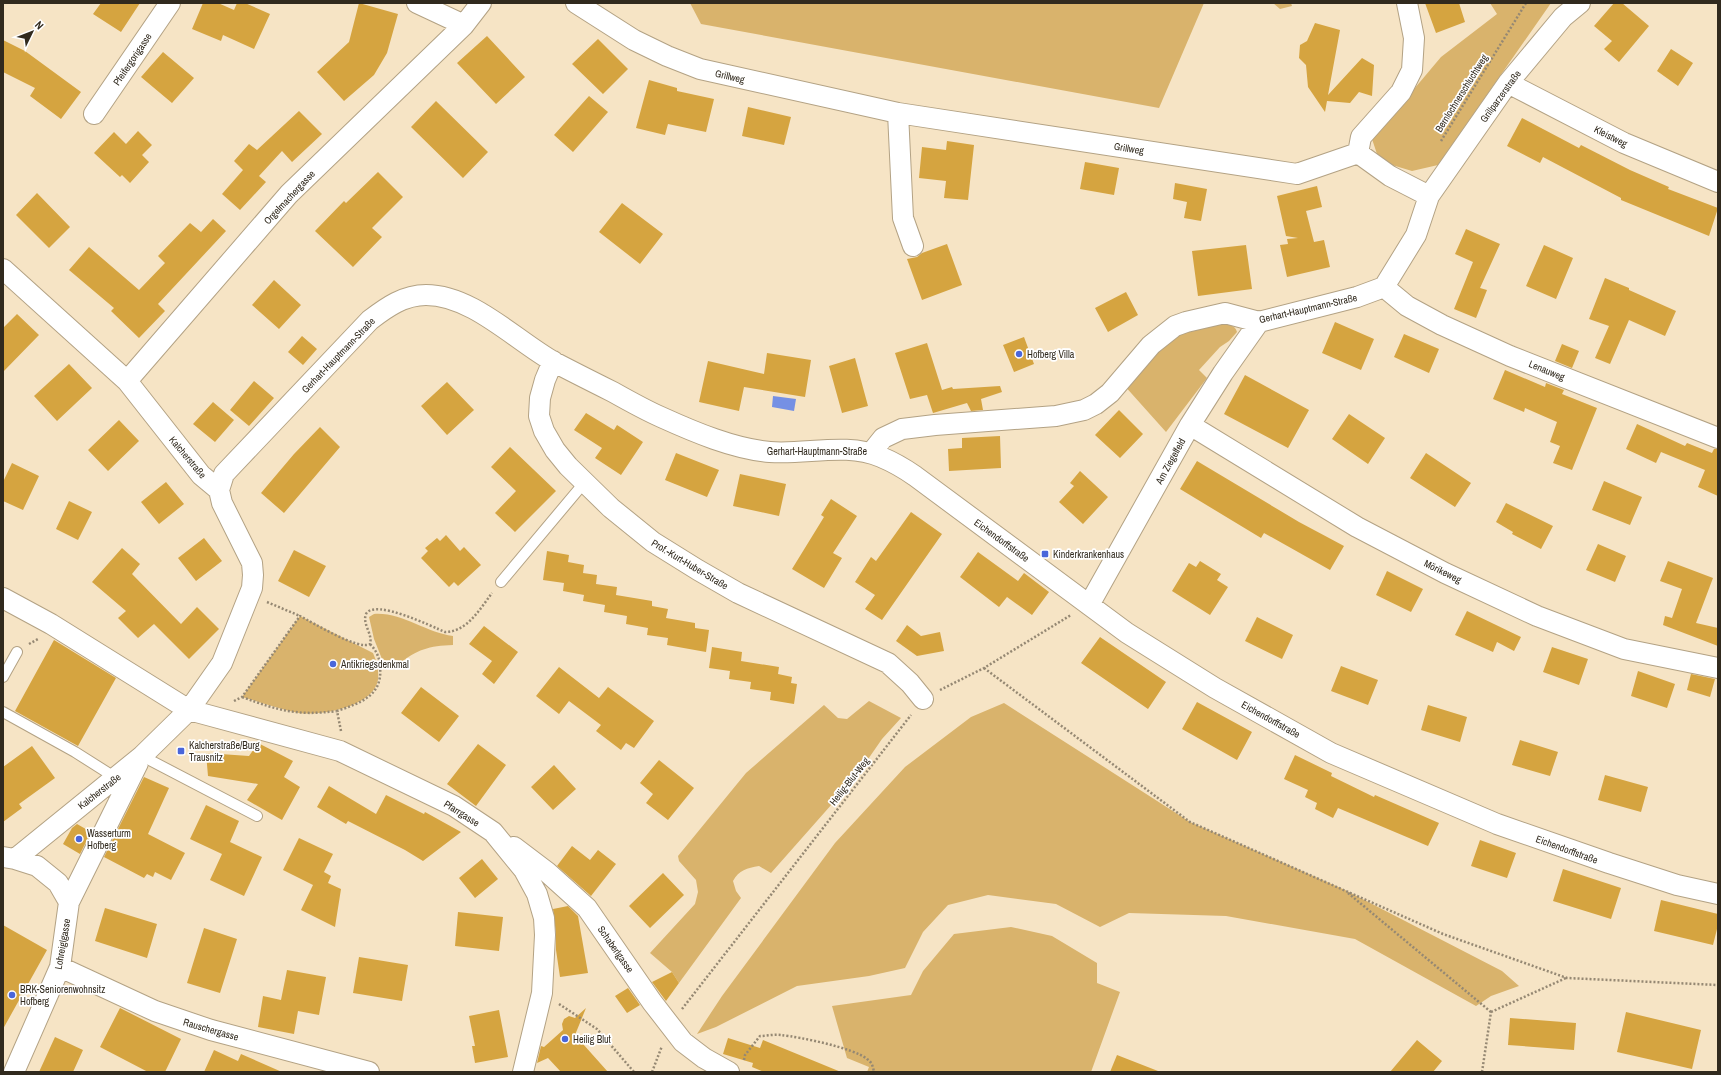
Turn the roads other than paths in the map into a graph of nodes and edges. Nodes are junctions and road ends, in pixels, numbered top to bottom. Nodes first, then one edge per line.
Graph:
1 (170, 3) edge
2 (417, 3) edge
3 (482, 3) edge
4 (576, 3) edge
5 (1407, 3) edge
6 (1580, 3) edge
7 (464, 25) junction
8 (1508, 83) junction
9 (898, 113) junction
10 (94, 114) dead end
11 (1358, 153) junction
12 (1718, 182) edge
13 (1429, 196) junction
14 (913, 246) dead end
15 (3, 269) edge
16 (1384, 287) junction
17 (1259, 322) junction
18 (553, 361) junction
19 (127, 381) junction
20 (1190, 425) junction
21 (1718, 438) edge
22 (871, 453) junction
23 (584, 483) junction
24 (219, 490) junction
25 (501, 582) road end
26 (3, 598) edge
27 (1089, 605) junction
28 (17, 652) dead end
29 (1718, 668) edge
30 (3, 677) edge
31 (923, 699) road end
32 (189, 710) junction
33 (3, 712) edge
34 (142, 756) junction
35 (116, 778) junction
36 (257, 816) dead end
37 (493, 832) junction
38 (9, 858) edge
39 (1718, 894) edge
40 (69, 902) junction
41 (60, 967) junction
42 (736, 1069) edge
43 (14, 1072) edge
44 (369, 1072) edge
45 (523, 1072) edge

1 - 10 street, Pfeifergorigasse
2 - 7 street
3 - 7 street
4 - 9 street, Grillweg
5 - 11 street
6 - 8 street, Grillparzerstraße
7 - 19 street, Orgelmachergasse
8 - 12 street, Kleistweg
8 - 13 street, Grillparzerstraße
9 - 11 street, Grillweg
9 - 14 street
11 - 13 street
13 - 16 street
15 - 19 street, Kalcherstraße
16 - 17 street, Gerhart-Hauptmann-Straße
16 - 21 street, Lenauweg
17 - 20 street, Am Ziegelfeld
17 - 22 street, Gerhart-Hauptmann-Straße
18 - 22 street, Gerhart-Hauptmann-Straße
18 - 23 street, Prof.-Kurt-Huber-Straße
18 - 24 street, Gerhart-Hauptmann-Straße
19 - 24 street, Kalcherstraße
20 - 27 street, Am Ziegelfeld
20 - 29 street, Mörikeweg
22 - 27 street, Eichendorffstraße
23 - 25 lane
23 - 31 street, Prof.-Kurt-Huber-Straße
24 - 32 street, Kalcherstraße
26 - 32 street
27 - 39 street, Eichendorffstraße
28 - 30 lane
32 - 34 street, Kalcherstraße
32 - 37 street, Pfarrgasse
33 - 35 lane
34 - 35 street, Kalcherstraße
34 - 36 lane
34 - 40 street, Lohreiglgasse
35 - 38 street, Kalcherstraße
37 - 42 street, Schaberlgasse
37 - 45 street, Pfarrgasse
38 - 40 street
40 - 41 street, Lohreiglgasse
41 - 43 street, Lohreiglgasse
41 - 44 street, Rauschergasse

